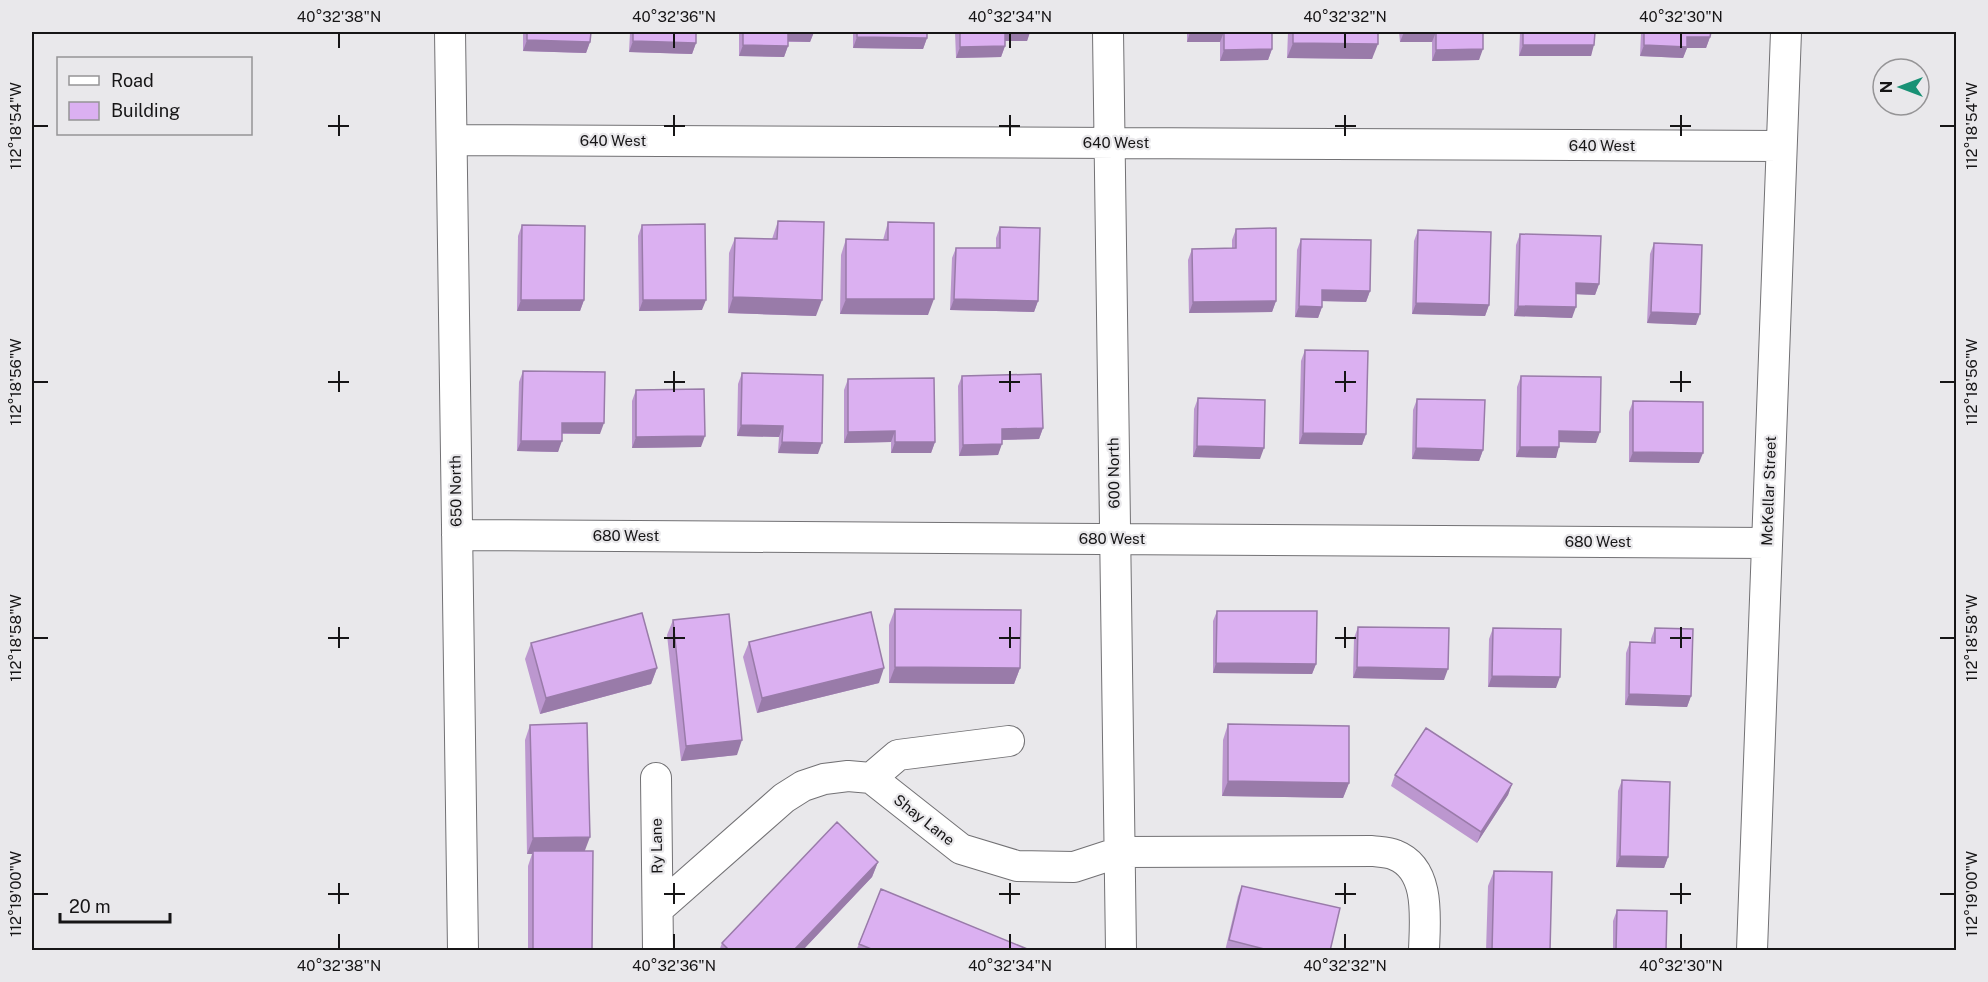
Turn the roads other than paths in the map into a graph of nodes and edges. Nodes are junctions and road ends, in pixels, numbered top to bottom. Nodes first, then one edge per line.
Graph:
1 (450, 32) edge
2 (1108, 32) edge
3 (1786, 32) edge
4 (452, 140) junction
5 (1110, 143) junction
6 (1781, 146) junction
7 (457, 535) junction
8 (1115, 539) junction
9 (1767, 543) junction
10 (1009, 741) dead end
11 (656, 778) dead end
12 (871, 778) junction
13 (1119, 852) junction
14 (658, 909) junction
15 (463, 951) edge
16 (658, 951) edge
17 (1121, 951) edge
18 (1424, 951) edge
19 (1752, 951) edge

1 - 4 street, 650 North
2 - 5 street, 600 North
3 - 6 street, McKellar Street
4 - 5 street, 640 West
4 - 7 street, 650 North
5 - 6 street, 640 West
5 - 8 street, 600 North
6 - 9 street, McKellar Street
7 - 8 street, 680 West
7 - 15 street, 650 North
8 - 9 street, 680 West
8 - 13 street, 600 North
9 - 19 street, McKellar Street
10 - 12 street
11 - 14 street, Ry Lane
12 - 13 street, Shay Lane
12 - 14 street
13 - 17 street, 600 North
13 - 18 street, Shay Lane
14 - 16 street, Ry Lane

